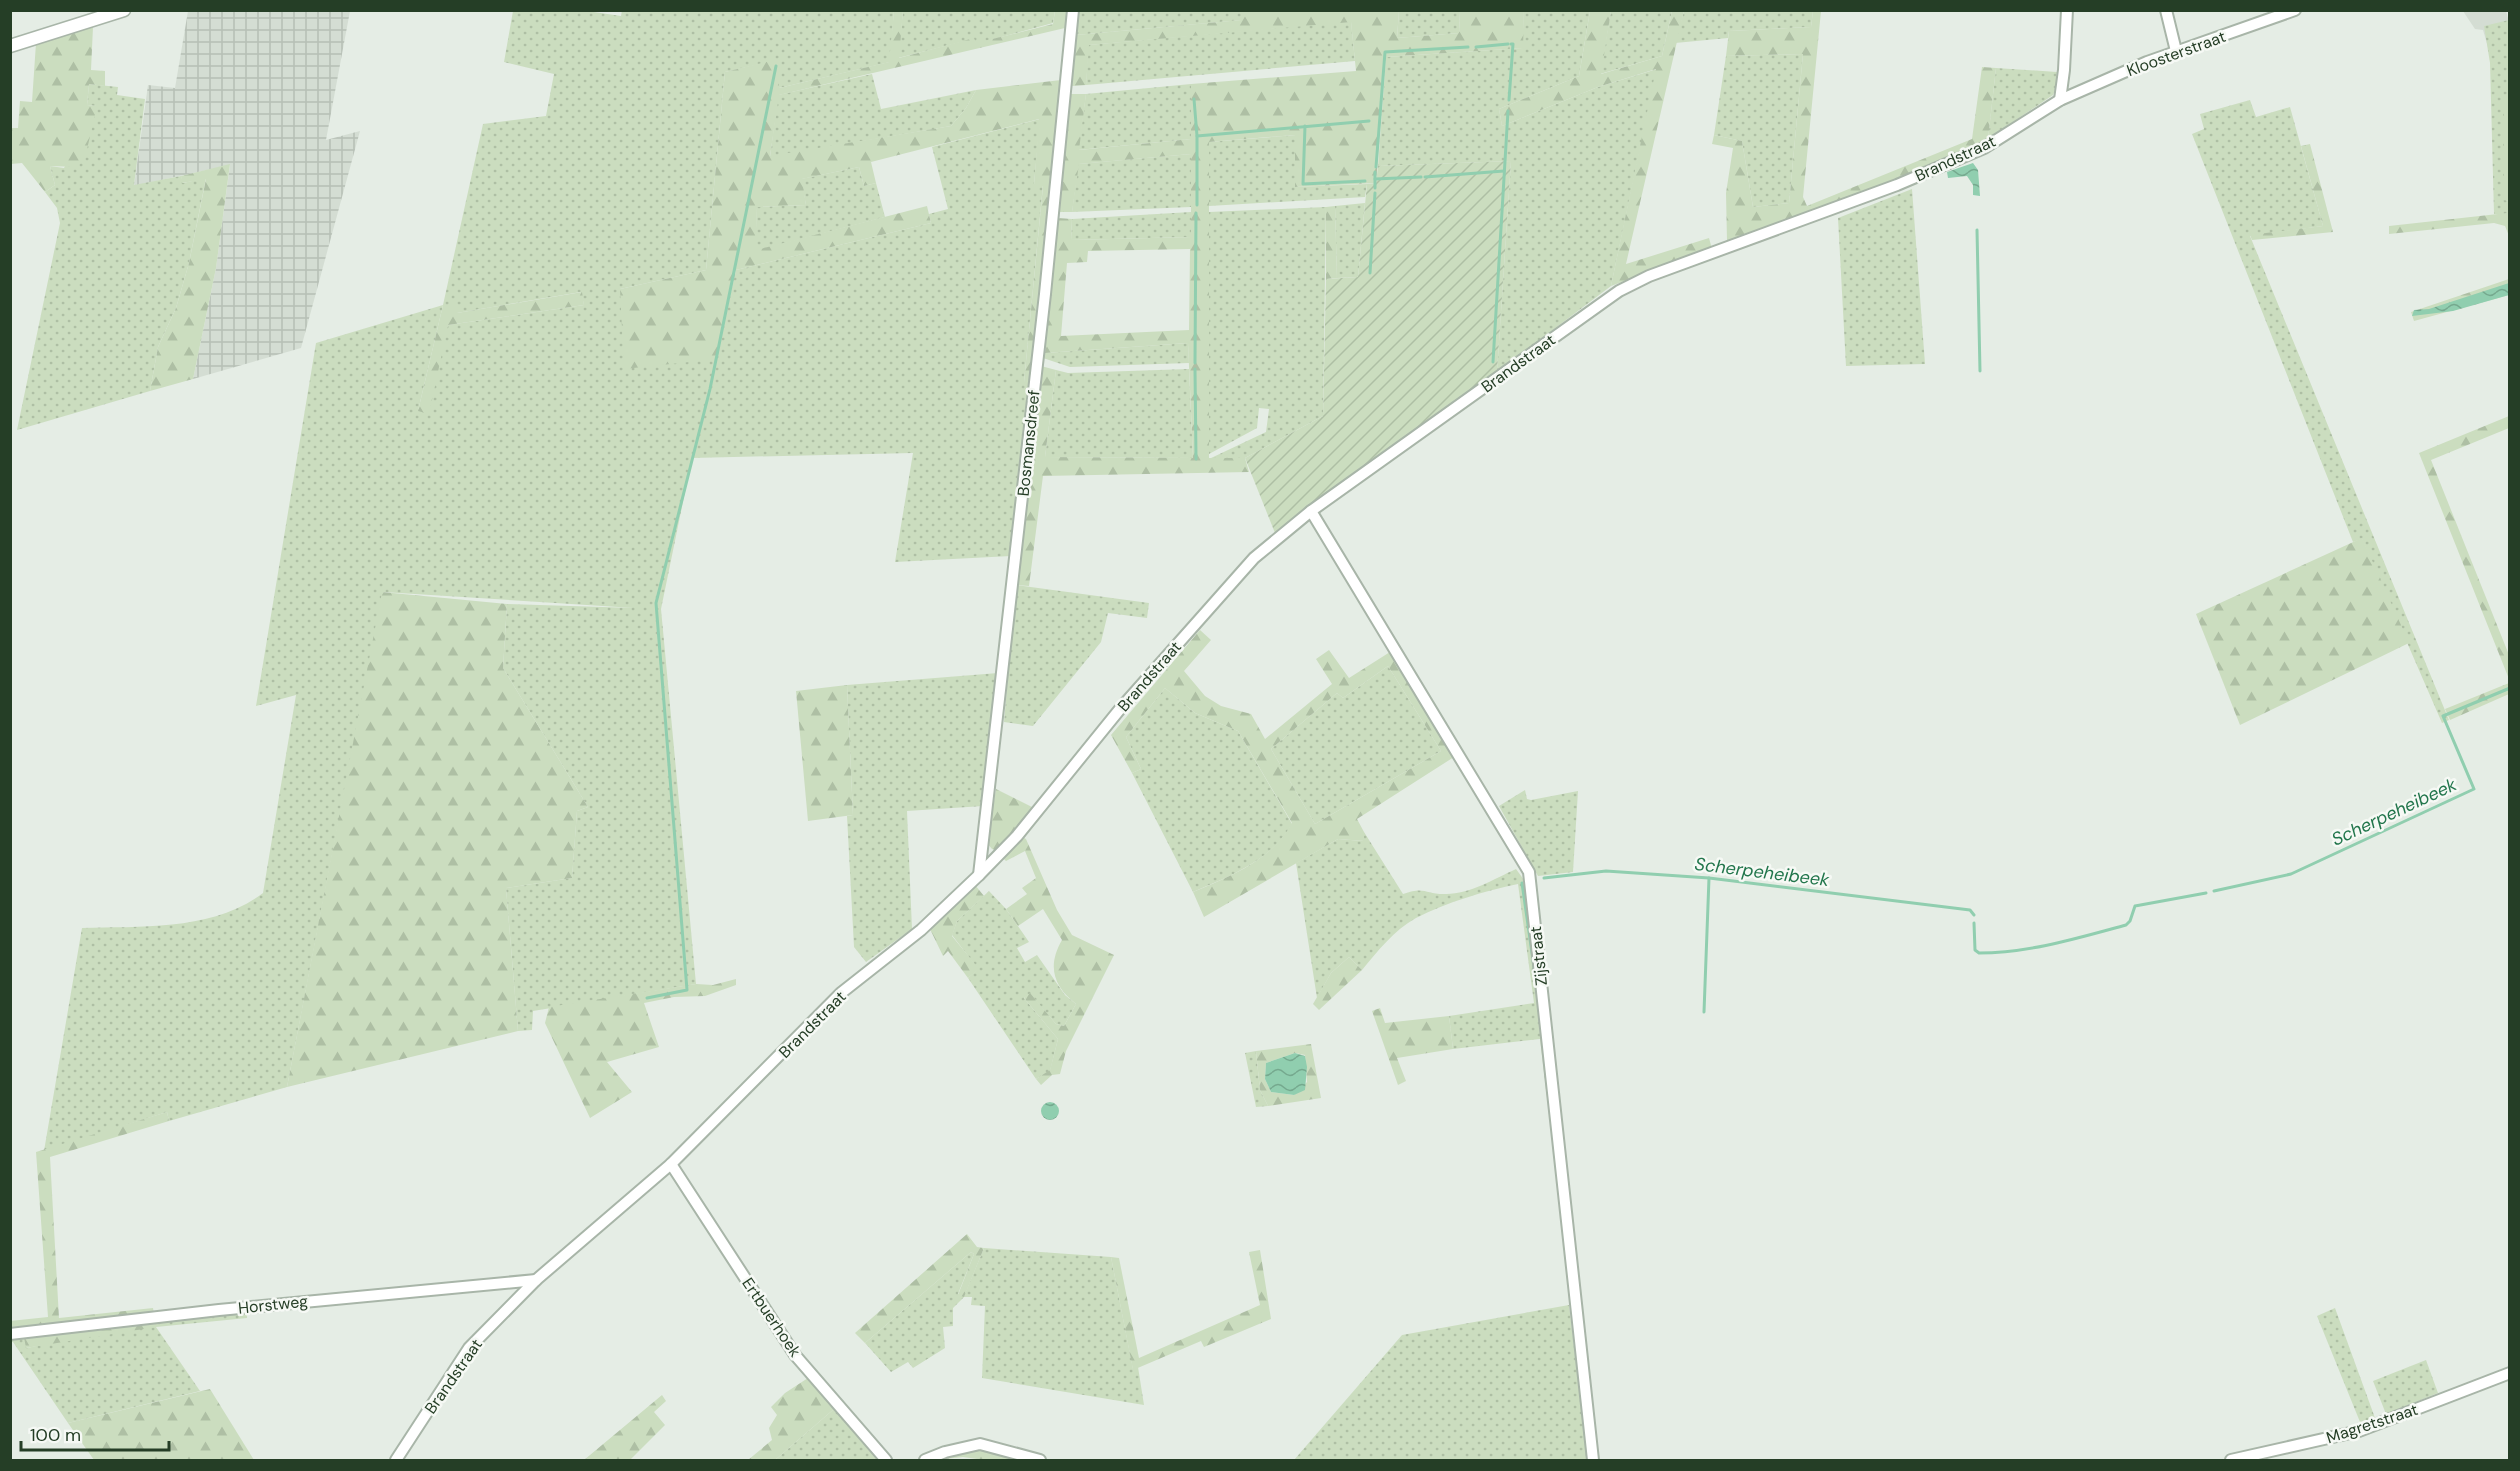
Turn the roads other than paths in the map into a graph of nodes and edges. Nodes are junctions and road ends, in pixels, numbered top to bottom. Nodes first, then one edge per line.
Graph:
1 (124, 10) edge
2 (1073, 10) edge
3 (2067, 10) edge
4 (2166, 10) edge
5 (2295, 10) edge
6 (10, 46) edge
7 (2176, 51) junction
8 (2060, 100) junction
9 (1311, 511) junction
10 (979, 875) junction
11 (671, 1164) junction
12 (536, 1280) junction
13 (10, 1334) edge
14 (2510, 1372) edge
15 (396, 1461) edge
16 (886, 1461) edge
17 (925, 1461) edge
18 (1040, 1461) edge
19 (1593, 1461) edge
20 (2231, 1461) edge

1 - 6 street
2 - 10 street, Bosmansdreef
3 - 8 street
4 - 7 street
5 - 7 street, Kloosterstraat
7 - 8 street, Kloosterstraat
8 - 9 street, Brandstraat
9 - 10 street, Brandstraat
9 - 19 street, Zijstraat
10 - 11 street, Brandstraat
11 - 12 street, Brandstraat
11 - 16 street, Ertbuerhoek
12 - 13 street, Horstweg
12 - 15 street, Brandstraat
14 - 20 street, Magretstraat
17 - 18 street

